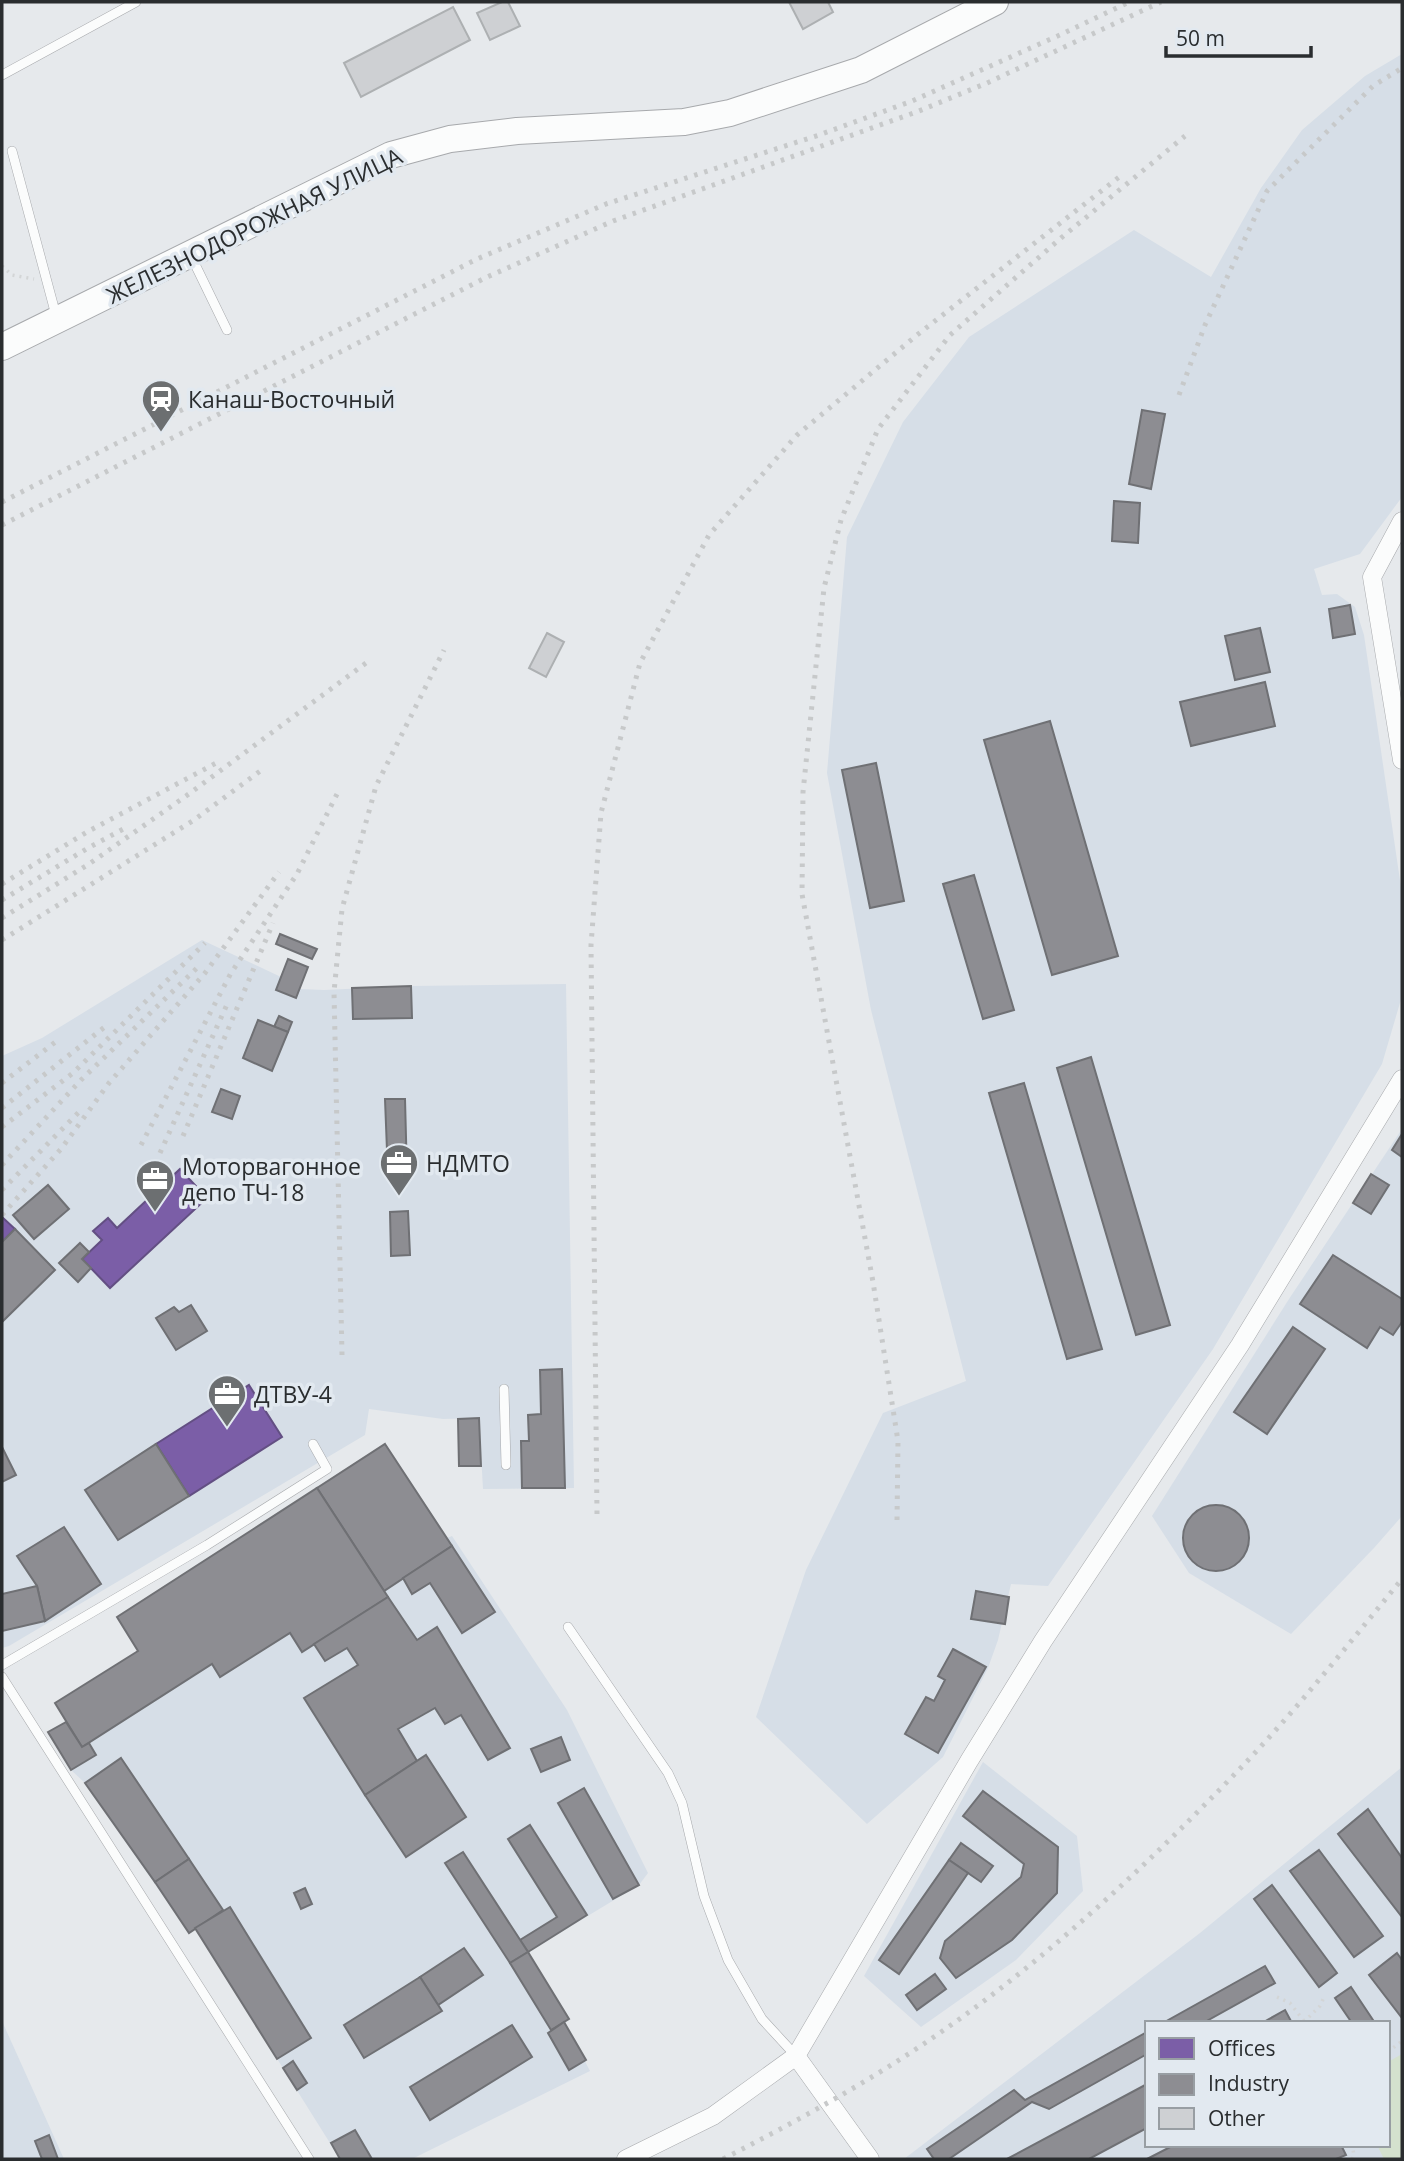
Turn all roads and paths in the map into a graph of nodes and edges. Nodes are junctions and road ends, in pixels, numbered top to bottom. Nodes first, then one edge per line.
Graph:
1 (136, 2) edge
2 (995, 2) edge
3 (2, 75) edge
4 (12, 151) dead end
5 (190, 254) junction
6 (2, 266) edge
7 (47, 282) junction
8 (57, 320) junction
9 (227, 330) dead end
10 (2, 347) edge
11 (1402, 522) edge
12 (1402, 760) edge
13 (1402, 1079) edge
14 (505, 1389) dead end
15 (313, 1444) dead end
16 (506, 1465) dead end
17 (568, 1627) dead end
18 (2, 1665) edge
19 (2, 1677) edge
20 (1325, 1995) dead end
21 (1277, 1997) dead end
22 (1303, 2021) edge
23 (1305, 2021) edge
24 (796, 2056) junction
25 (309, 2159) edge
26 (626, 2159) edge
27 (870, 2159) edge

1 - 3 lane
2 - 5 street, ЖЕЛЕЗНОДОРОЖНАЯ УЛИЦА
4 - 7 lane
5 - 8 street, ЖЕЛЕЗНОДОРОЖНАЯ УЛИЦА
5 - 9 lane
6 - 7 path
7 - 8 lane
8 - 10 street, ЖЕЛЕЗНОДОРОЖНАЯ УЛИЦА
11 - 12 street
13 - 24 street
14 - 16 lane
15 - 18 lane
17 - 24 lane
19 - 25 lane
20 - 23 path
21 - 22 path
24 - 26 street
24 - 27 street

